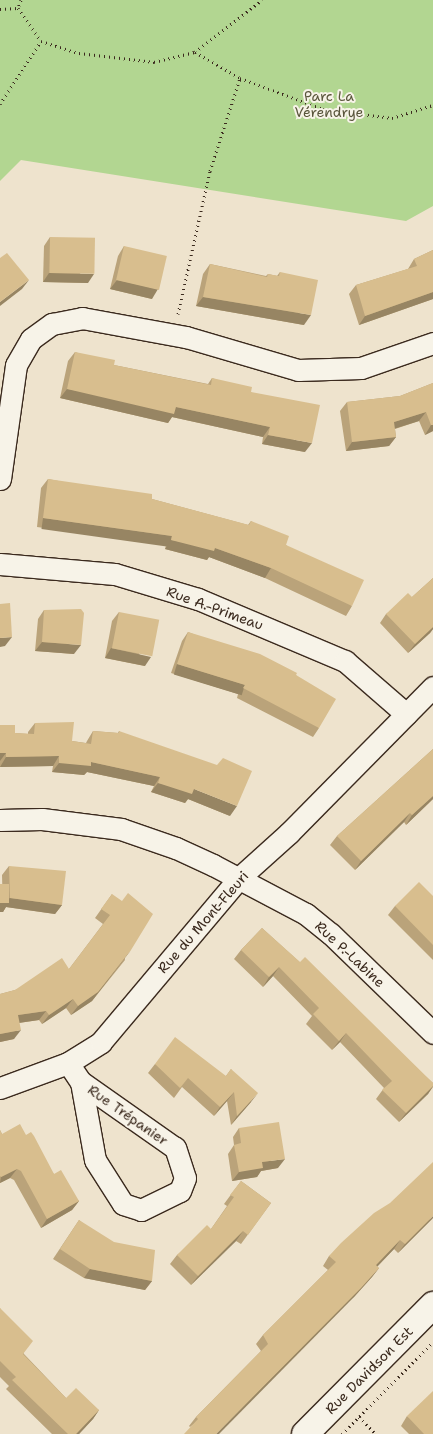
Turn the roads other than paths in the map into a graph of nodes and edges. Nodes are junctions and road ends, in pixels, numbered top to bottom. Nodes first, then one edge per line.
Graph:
1 (433, 343) edge
2 (0, 479) edge
3 (0, 564) edge
4 (433, 687) edge
5 (406, 714) junction
6 (0, 820) edge
7 (239, 878) junction
8 (433, 1033) edge
9 (68, 1063) junction
10 (81, 1082) junction
11 (0, 1088) edge
12 (433, 1306) edge
13 (305, 1434) edge

1 - 2 street
3 - 5 street, Rue A.-Primeau
4 - 5 street, Rue du Mont-Fleuri
5 - 7 street, Rue du Mont-Fleuri
6 - 7 street, Rue P.-Labine
7 - 8 street, Rue P.-Labine
7 - 9 street, Rue du Mont-Fleuri
9 - 10 street, Rue Trépanier
9 - 11 street, Rue du Mont-Fleuri
10 - 10 street, Rue Trépanier
12 - 13 street, Rue Davidson Est

